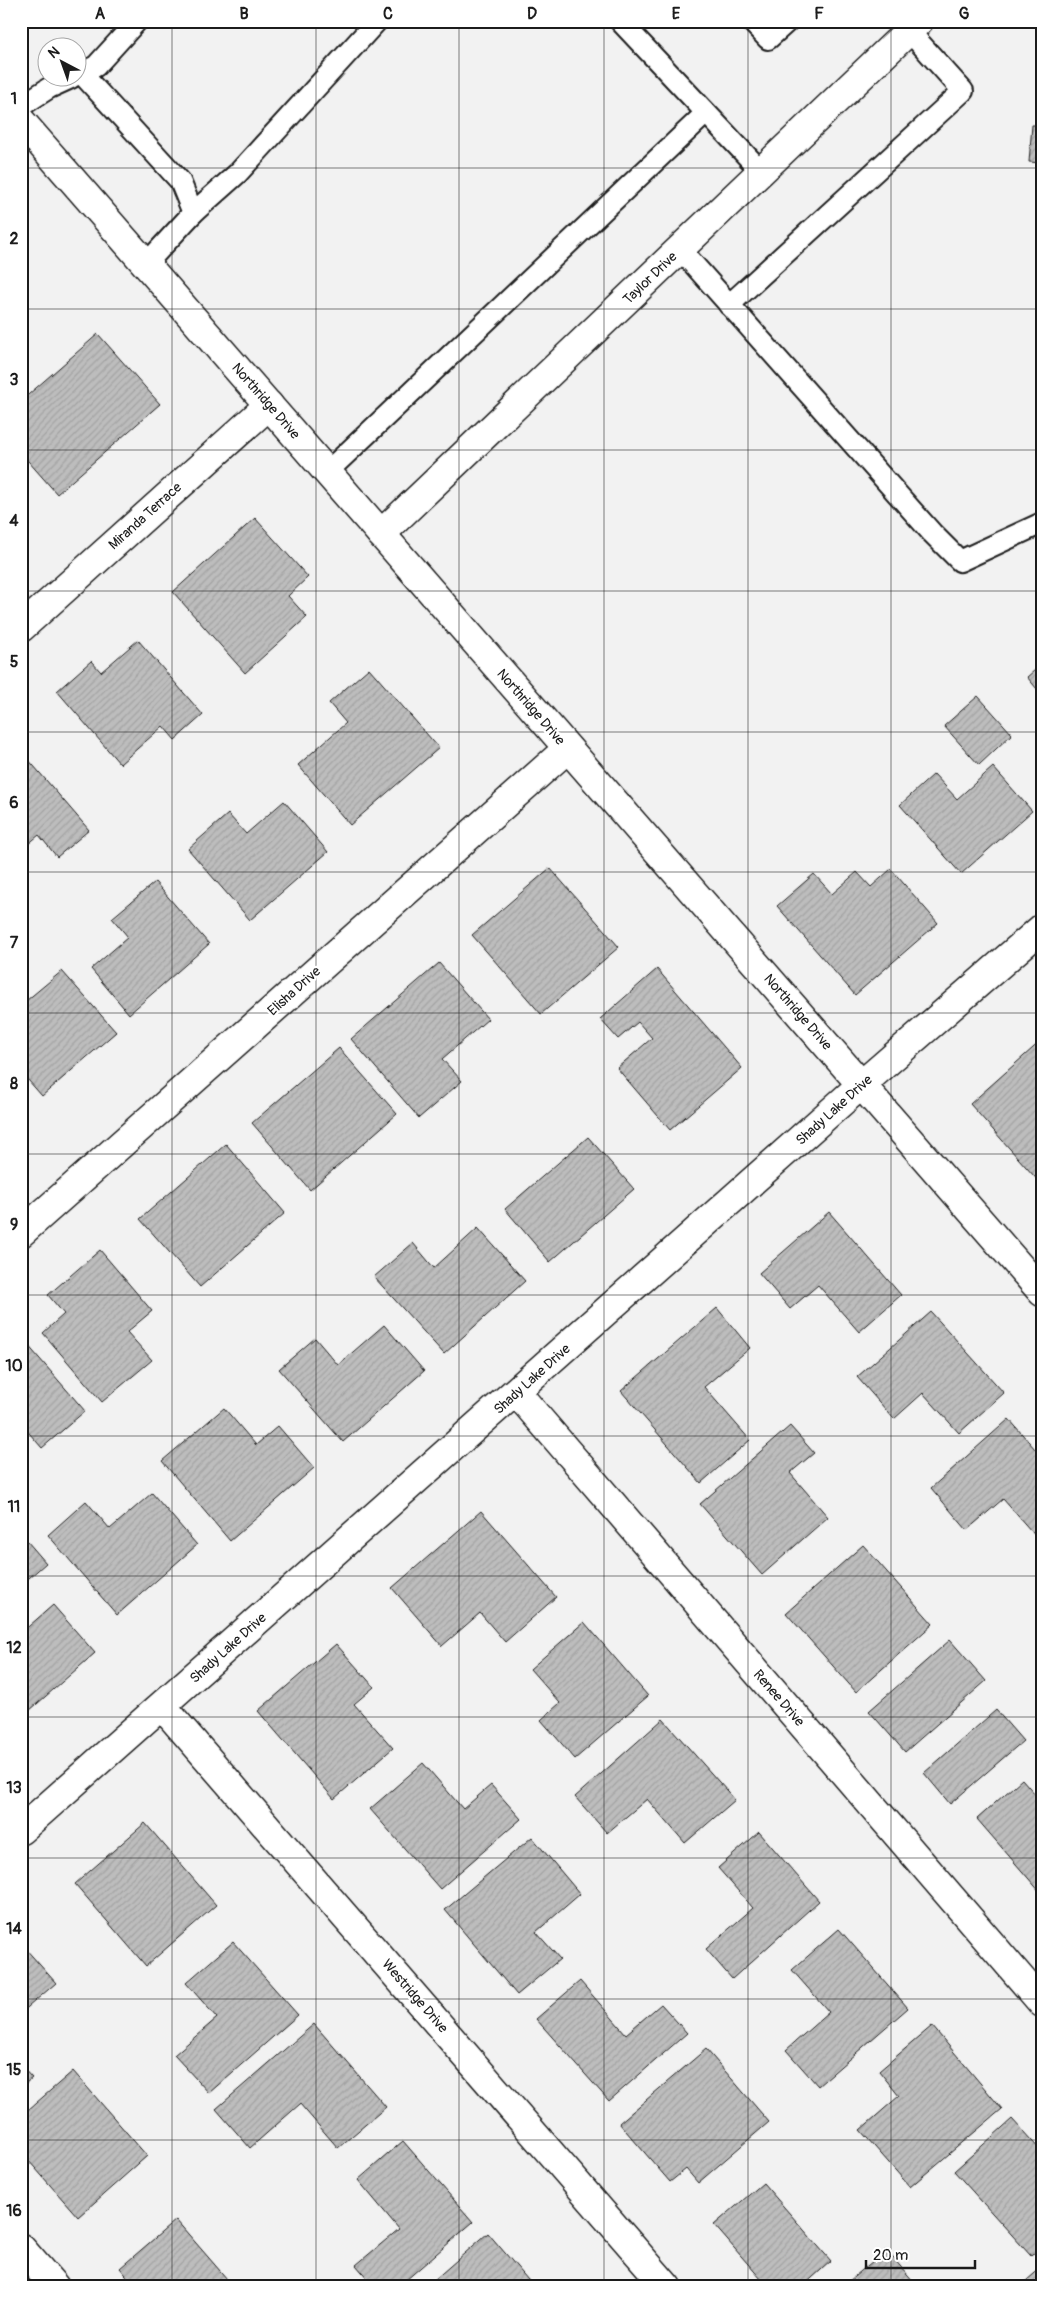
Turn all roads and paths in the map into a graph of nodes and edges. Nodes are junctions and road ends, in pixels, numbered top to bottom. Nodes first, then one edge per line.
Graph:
1 (137, 21) edge
2 (377, 21) edge
3 (620, 21) edge
4 (751, 21) edge
5 (788, 21) edge
6 (909, 24) edge
7 (88, 70) edge
8 (88, 86) edge
9 (49, 88) edge
10 (21, 106) edge
11 (706, 113) junction
12 (21, 122) edge
13 (761, 171) junction
14 (193, 212) junction
15 (680, 249) junction
16 (146, 264) junction
17 (729, 305) junction
18 (268, 405) junction
19 (327, 472) junction
20 (1042, 523) edge
21 (381, 534) junction
22 (21, 628) edge
23 (567, 749) junction
24 (1042, 928) edge
25 (861, 1085) junction
26 (21, 1233) edge
27 (1042, 1292) edge
28 (516, 1393) junction
29 (162, 1706) junction
30 (21, 1830) edge
31 (1042, 2003) edge
32 (21, 2248) edge
33 (54, 2287) edge
34 (667, 2287) edge

1 - 7 lane
2 - 14 lane
3 - 11 lane
4 - 5 lane
6 - 13 street, Taylor Drive
6 - 17 lane
8 - 14 lane
9 - 10 lane
11 - 13 lane
11 - 19 lane
12 - 16 street, Northridge Drive
13 - 15 street, Taylor Drive
14 - 16 lane
15 - 17 lane
15 - 21 street, Taylor Drive
16 - 18 street, Northridge Drive
17 - 20 lane
18 - 19 street, Northridge Drive
18 - 22 street, Miranda Terrace
19 - 21 street, Northridge Drive
21 - 23 street, Northridge Drive
23 - 25 street, Northridge Drive
23 - 26 street, Elisha Drive
24 - 25 street, Shady Lake Drive
25 - 27 street, Northridge Drive
25 - 28 street, Shady Lake Drive
28 - 29 street, Shady Lake Drive
28 - 31 street, Renee Drive
29 - 30 street, Shady Lake Drive
29 - 34 street, Westridge Drive
32 - 33 street

